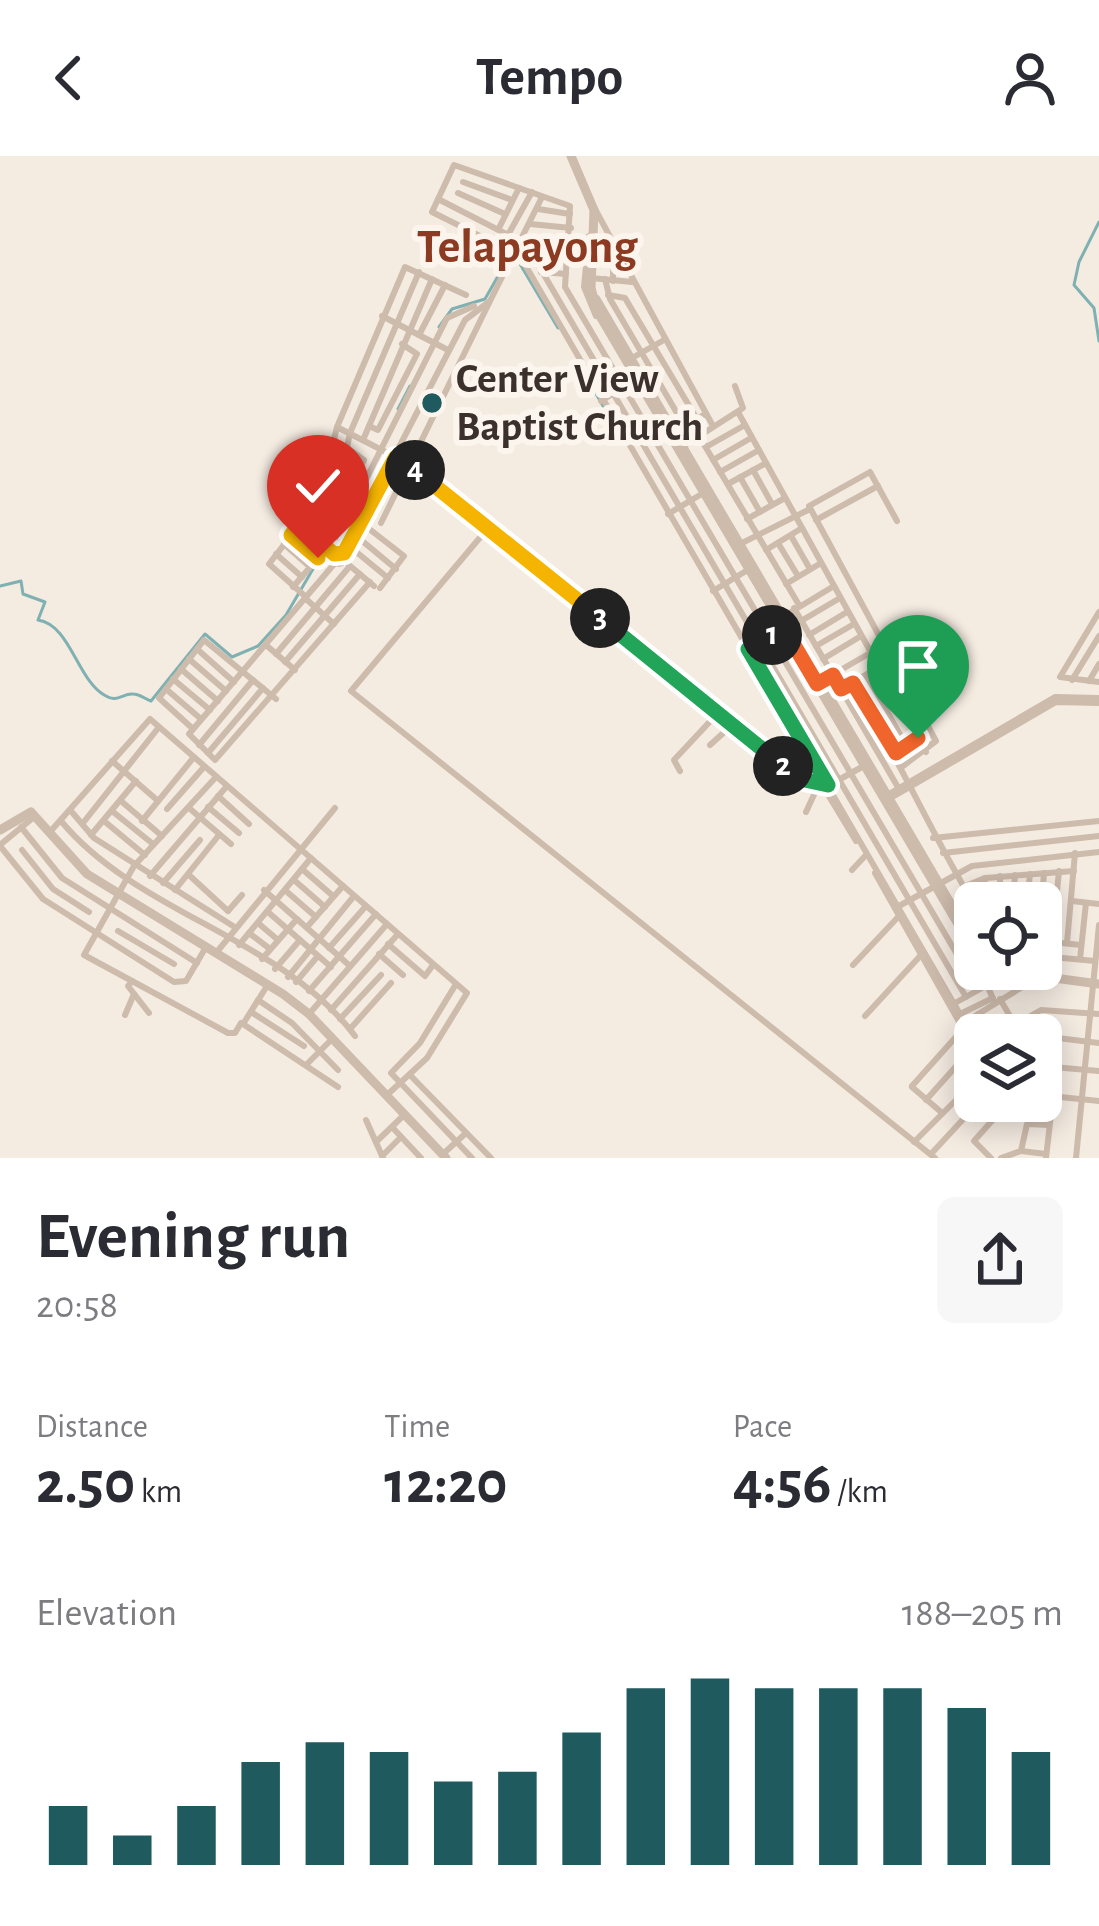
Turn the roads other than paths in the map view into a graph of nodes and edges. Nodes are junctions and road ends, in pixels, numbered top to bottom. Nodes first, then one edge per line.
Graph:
1 (572, 156) edge
2 (469, 169) junction
3 (463, 182) junction
4 (519, 187) junction
5 (532, 192) junction
6 (458, 193) junction
7 (542, 197) junction
8 (438, 199) junction
9 (512, 200) junction
10 (452, 206) junction
11 (593, 208) junction
12 (538, 209) junction
13 (505, 214) junction
14 (571, 214) junction
15 (530, 224) junction
16 (499, 228) junction
17 (571, 228) junction
18 (508, 233) junction
19 (521, 240) junction
20 (613, 241) junction
21 (569, 244) junction
22 (590, 247) junction
23 (508, 254) junction
24 (533, 256) junction
25 (568, 260) junction
26 (521, 263) junction
27 (615, 265) junction
28 (629, 267) junction
29 (419, 272) junction
30 (541, 272) junction
31 (554, 273) junction
32 (566, 274) junction
33 (593, 278) junction
34 (432, 279) junction
35 (609, 280) junction
36 (632, 283) junction
37 (445, 285) junction
38 (550, 287) junction
39 (466, 295) dead end
40 (608, 295) junction
41 (438, 298) junction
42 (490, 301) junction
43 (452, 305) dead end
44 (479, 305) junction
45 (382, 316) junction
46 (598, 320) junction
47 (394, 323) junction
48 (588, 326) junction
49 (408, 329) junction
50 (577, 334) junction
51 (419, 335) junction
52 (567, 340) junction
53 (664, 340) junction
54 (435, 343) junction
55 (402, 344) junction
56 (653, 346) junction
57 (450, 350) junction
58 (641, 352) junction
59 (632, 358) junction
60 (437, 376) junction
61 (634, 381) junction
62 (452, 385) junction
63 (734, 386) dead end
64 (624, 387) junction
65 (612, 394) junction
66 (601, 400) junction
67 (738, 412) junction
68 (706, 414) junction
69 (697, 420) junction
70 (745, 425) junction
71 (369, 426) junction
72 (713, 426) junction
73 (337, 428) junction
74 (350, 433) junction
75 (699, 436) junction
76 (752, 437) junction
77 (363, 440) junction
78 (678, 446) junction
79 (347, 448) junction
80 (706, 448) junction
81 (382, 449) junction
82 (759, 450) junction
83 (662, 451) junction
84 (395, 458) junction
85 (649, 458) junction
86 (713, 460) junction
87 (766, 463) junction
88 (640, 465) junction
89 (411, 466) junction
90 (431, 468) dead end
91 (753, 470) junction
92 (342, 471) junction
93 (720, 472) junction
94 (354, 477) junction
95 (740, 477) junction
96 (425, 478) junction
97 (728, 484) junction
98 (878, 486) junction
99 (700, 495) junction
100 (784, 498) junction
101 (690, 500) junction
102 (773, 505) junction
103 (679, 506) junction
104 (810, 508) junction
105 (325, 510) junction
106 (348, 510) junction
107 (760, 512) junction
108 (668, 514) junction
109 (794, 514) junction
110 (747, 519) junction
111 (816, 520) junction
112 (319, 521) junction
113 (897, 521) dead end
114 (381, 523) dead end
115 (362, 524) junction
116 (488, 528) junction
117 (802, 528) junction
118 (291, 535) junction
119 (757, 535) junction
120 (357, 536) junction
121 (790, 536) junction
122 (778, 543) junction
123 (284, 544) junction
124 (738, 545) junction
125 (766, 550) junction
126 (276, 554) junction
127 (339, 555) junction
128 (821, 563) junction
129 (310, 567) junction
130 (396, 568) junction
131 (810, 569) junction
132 (746, 571) junction
133 (360, 574) junction
134 (798, 576) junction
135 (302, 577) junction
136 (735, 577) junction
137 (388, 578) junction
138 (724, 583) junction
139 (786, 584) junction
140 (375, 585) junction
141 (834, 586) junction
142 (713, 591) junction
143 (300, 592) junction
144 (841, 598) junction
145 (796, 607) junction
146 (315, 608) junction
147 (848, 611) junction
148 (1099, 612) edge
149 (325, 616) junction
150 (801, 622) junction
151 (334, 624) junction
152 (782, 624) junction
153 (855, 624) junction
154 (809, 635) junction
155 (770, 636) junction
156 (861, 636) junction
157 (1099, 636) edge
158 (758, 643) junction
159 (265, 645) junction
160 (816, 646) junction
161 (197, 649) junction
162 (748, 649) junction
163 (870, 653) junction
164 (276, 654) junction
165 (189, 659) junction
166 (823, 659) junction
167 (285, 662) junction
168 (1099, 664) edge
169 (878, 667) junction
170 (181, 669) junction
171 (295, 670) junction
172 (242, 671) junction
173 (833, 675) junction
174 (866, 675) junction
175 (173, 679) junction
176 (253, 680) junction
177 (1072, 680) junction
178 (1091, 681) edge
179 (234, 682) junction
180 (819, 682) junction
181 (853, 683) junction
182 (166, 688) junction
183 (263, 688) junction
184 (841, 689) junction
185 (226, 691) junction
186 (274, 698) junction
187 (1085, 699) junction
188 (218, 700) junction
189 (1099, 700) edge
190 (210, 710) junction
191 (717, 714) junction
192 (816, 714) junction
193 (201, 719) junction
194 (805, 721) junction
195 (731, 726) junction
196 (159, 727) junction
197 (794, 727) junction
198 (193, 729) junction
199 (918, 738) junction
200 (199, 745) junction
201 (710, 745) dead end
202 (906, 745) junction
203 (926, 752) junction
204 (208, 753) junction
205 (896, 753) junction
206 (194, 758) junction
207 (112, 760) junction
208 (204, 766) junction
209 (903, 766) junction
210 (862, 767) junction
211 (125, 770) junction
212 (680, 771) dead end
213 (789, 771) junction
214 (850, 773) junction
215 (216, 777) junction
216 (839, 779) junction
217 (136, 781) junction
218 (776, 784) dead end
219 (913, 785) junction
220 (227, 786) junction
221 (823, 786) junction
222 (900, 790) junction
223 (218, 796) junction
224 (887, 798) junction
225 (158, 800) junction
226 (121, 801) junction
227 (208, 807) junction
228 (189, 808) junction
229 (335, 808) dead end
230 (166, 809) dead end
231 (70, 811) junction
232 (112, 811) junction
233 (806, 812) dead end
234 (34, 817) junction
235 (201, 818) junction
236 (61, 821) junction
237 (104, 821) junction
238 (142, 821) junction
239 (1099, 821) edge
240 (893, 822) junction
241 (83, 823) junction
242 (249, 824) dead end
243 (882, 826) junction
244 (21, 827) junction
245 (1028, 829) junction
246 (0, 830) edge
247 (870, 832) junction
248 (49, 833) junction
249 (239, 833) dead end
250 (92, 835) junction
251 (220, 835) junction
252 (162, 836) junction
253 (1099, 836) edge
254 (933, 838) junction
255 (200, 840) dead end
256 (890, 841) junction
257 (33, 842) junction
258 (1030, 843) junction
259 (153, 844) junction
260 (231, 844) dead end
261 (0, 845) edge
262 (880, 847) junction
263 (300, 849) junction
264 (22, 850) junction
265 (1099, 852) edge
266 (943, 853) junction
267 (1076, 853) junction
268 (206, 854) junction
269 (145, 855) junction
270 (866, 855) junction
271 (311, 858) junction
272 (11, 859) junction
273 (29, 859) junction
274 (1031, 859) junction
275 (214, 863) dead end
276 (75, 864) junction
277 (134, 866) junction
278 (18, 867) junction
279 (302, 869) junction
280 (852, 870) dead end
281 (1059, 871) junction
282 (1074, 871) junction
283 (955, 873) junction
284 (1044, 873) junction
285 (1030, 874) junction
286 (189, 875) junction
287 (1016, 875) junction
288 (150, 876) junction
289 (1000, 876) junction
290 (62, 878) junction
291 (986, 878) junction
292 (127, 879) junction
293 (294, 880) junction
294 (961, 882) edge
295 (974, 882) edge
296 (986, 882) edge
297 (1000, 882) edge
298 (1015, 882) edge
299 (1029, 882) edge
300 (1043, 882) edge
301 (1058, 882) edge
302 (163, 883) junction
303 (936, 885) junction
304 (343, 886) junction
305 (53, 889) junction
306 (175, 890) junction
307 (263, 890) junction
308 (286, 891) junction
309 (118, 893) junction
310 (922, 893) junction
311 (242, 895) dead end
312 (333, 896) junction
313 (354, 896) junction
314 (43, 899) junction
315 (96, 900) junction
316 (911, 901) junction
317 (1072, 901) junction
318 (276, 902) junction
319 (1086, 903) junction
320 (1099, 904) edge
321 (366, 906) junction
322 (326, 907) junction
323 (109, 908) junction
324 (228, 911) junction
325 (899, 911) junction
326 (954, 911) edge
327 (89, 912) junction
328 (268, 912) junction
329 (376, 914) junction
330 (316, 917) junction
331 (954, 918) edge
332 (126, 919) junction
333 (221, 919) junction
334 (297, 919) junction
335 (257, 922) junction
336 (82, 924) junction
337 (387, 924) junction
338 (1099, 925) edge
339 (233, 926) junction
340 (307, 928) junction
341 (287, 929) junction
342 (118, 931) junction
343 (248, 932) junction
344 (398, 934) junction
345 (98, 935) junction
346 (225, 937) junction
347 (278, 940) junction
348 (300, 940) junction
349 (320, 940) junction
350 (949, 942) junction
351 (1062, 942) edge
352 (110, 943) junction
353 (1067, 943) junction
354 (388, 944) junction
355 (239, 945) junction
356 (1081, 945) junction
357 (329, 948) junction
358 (938, 948) junction
359 (211, 950) junction
360 (270, 950) junction
361 (954, 950) edge
362 (181, 953) junction
363 (314, 953) junction
364 (380, 954) junction
365 (360, 955) junction
366 (924, 955) junction
367 (340, 957) junction
368 (1062, 958) edge
369 (262, 959) junction
370 (954, 959) edge
371 (1079, 959) junction
372 (1097, 961) edge
373 (197, 962) junction
374 (174, 964) junction
375 (946, 964) junction
376 (370, 965) junction
377 (433, 965) junction
378 (853, 965) dead end
379 (350, 966) junction
380 (331, 967) junction
381 (275, 969) junction
382 (381, 975) junction
383 (403, 975) dead end
384 (166, 977) junction
385 (292, 979) junction
386 (1062, 980) edge
387 (132, 981) junction
388 (1097, 982) edge
389 (455, 984) junction
390 (267, 986) junction
391 (978, 990) edge
392 (991, 990) edge
393 (1013, 990) edge
394 (309, 991) junction
395 (134, 994) junction
396 (378, 997) junction
397 (966, 997) junction
398 (258, 1000) junction
399 (321, 1000) junction
400 (996, 1000) junction
401 (954, 1004) junction
402 (385, 1005) dead end
403 (331, 1010) junction
404 (368, 1010) junction
405 (250, 1012) junction
406 (149, 1013) dead end
407 (1095, 1013) edge
408 (309, 1014) junction
409 (978, 1014) edge
410 (1007, 1014) edge
411 (1034, 1014) edge
412 (125, 1015) dead end
413 (865, 1016) dead end
414 (376, 1018) dead end
415 (340, 1019) junction
416 (954, 1019) edge
417 (243, 1024) junction
418 (333, 1038) junction
419 (954, 1038) edge
420 (1062, 1039) edge
421 (1088, 1042) junction
422 (1099, 1042) edge
423 (307, 1043) junction
424 (420, 1043) junction
425 (320, 1051) junction
426 (294, 1055) junction
427 (429, 1056) junction
428 (307, 1064) junction
429 (1062, 1068) edge
430 (954, 1070) edge
431 (1084, 1070) junction
432 (1099, 1071) edge
433 (328, 1077) junction
434 (413, 1077) junction
435 (400, 1084) junction
436 (338, 1088) dead end
437 (387, 1095) junction
438 (1062, 1097) edge
439 (1081, 1099) junction
440 (926, 1100) junction
441 (954, 1100) edge
442 (1099, 1101) edge
443 (940, 1112) junction
444 (405, 1114) junction
445 (366, 1120) dead end
446 (962, 1122) edge
447 (991, 1122) edge
448 (1049, 1122) edge
449 (1049, 1125) junction
450 (392, 1127) junction
451 (466, 1133) junction
452 (401, 1137) junction
453 (376, 1142) junction
454 (456, 1142) junction
455 (914, 1142) junction
456 (410, 1147) junction
457 (1021, 1151) junction
458 (445, 1156) edge
459 (933, 1156) edge
460 (1046, 1156) edge
461 (383, 1157) edge
462 (399, 1158) edge
463 (420, 1158) edge
464 (472, 1158) edge
465 (491, 1158) edge
466 (991, 1158) edge
467 (1001, 1158) edge
468 (1076, 1158) edge

1 - 11 street
2 - 3 street
2 - 4 street
2 - 8 street
3 - 6 street
3 - 9 street
4 - 5 street
4 - 9 street
5 - 7 street
5 - 18 street
6 - 10 street
6 - 13 street
7 - 12 street
7 - 14 street
8 - 10 street
8 - 23 street
9 - 13 street
10 - 16 street
11 - 20 street
11 - 22 street
12 - 14 street
12 - 15 street
13 - 16 street
14 - 17 street
15 - 17 street
15 - 19 street
16 - 18 street
17 - 21 street
18 - 19 street
19 - 21 street
19 - 23 street
20 - 27 street
20 - 28 street
21 - 22 street
21 - 25 street
22 - 33 street
22 - 46 street
23 - 26 street
23 - 42 street
24 - 25 street
24 - 26 street
24 - 30 street
25 - 32 street
26 - 52 street
27 - 28 street
27 - 35 street
28 - 36 street
29 - 34 street
29 - 45 street
29 - 47 street
30 - 31 street
30 - 38 street
31 - 32 street
31 - 38 street
32 - 48 street
33 - 35 street
33 - 59 street
33 - 78 street
34 - 37 street
34 - 49 street
35 - 36 street
35 - 40 street
36 - 53 street
37 - 39 street
37 - 41 street
38 - 50 street
40 - 56 street
40 - 58 street
41 - 43 street
41 - 51 street
42 - 44 street
42 - 62 street
44 - 54 street
44 - 57 street
45 - 47 street
45 - 73 street
46 - 48 street
46 - 61 street
47 - 49 street
47 - 74 street
48 - 50 street
48 - 64 street
49 - 51 street
49 - 55 street
50 - 52 street
50 - 65 street
51 - 54 street
52 - 66 street
53 - 56 street
53 - 68 street
54 - 57 street
54 - 81 street
55 - 71 street
55 - 71 street
56 - 58 street
56 - 69 street
57 - 60 street
58 - 59 street
58 - 69 street
59 - 78 street
60 - 62 street
60 - 84 street
61 - 64 street
61 - 78 street
62 - 89 street
63 - 67 street
64 - 65 street
64 - 83 street
65 - 66 street
65 - 85 street
66 - 88 street
67 - 70 street
67 - 72 street
68 - 69 street
68 - 72 street
70 - 76 street
70 - 80 street
71 - 77 street
72 - 75 street
73 - 74 street
73 - 112 street
74 - 77 street
74 - 79 street
75 - 78 street
75 - 80 street
76 - 82 street
76 - 86 street
77 - 81 street
78 - 83 street
78 - 99 street
78 - 124 street
79 - 92 street
79 - 94 street
80 - 86 street
81 - 84 street
81 - 106 street
82 - 87 street
82 - 93 street
83 - 101 street
84 - 89 street
84 - 115 street
85 - 88 street
85 - 103 street
86 - 93 street
87 - 91 street
87 - 100 street
88 - 108 street
89 - 96 street
89 - 114 street
90 - 96 street
91 - 95 street
91 - 102 street
92 - 94 street
92 - 94 street
93 - 97 street
95 - 97 street
95 - 107 street
96 - 116 street
97 - 110 street
98 - 104 street
98 - 111 street
98 - 113 street
99 - 101 street
99 - 132 street
100 - 102 street
100 - 109 street
101 - 103 street
101 - 136 street
102 - 107 street
103 - 108 street
103 - 138 street
104 - 109 street
104 - 111 street
105 - 106 street
105 - 112 street
105 - 120 street
106 - 115 street
107 - 110 street
108 - 142 street
109 - 117 street
109 - 119 street
110 - 119 street
111 - 203 street
112 - 127 street
115 - 120 street
115 - 130 street
116 - 191 street
116 - 455 street
117 - 121 street
117 - 128 street
118 - 123 street
118 - 127 street
118 - 129 street
119 - 124 street
119 - 125 street
120 - 127 street
120 - 130 street
121 - 122 street
121 - 131 street
122 - 125 street
122 - 134 street
123 - 126 street
123 - 129 street
124 - 152 street
125 - 139 street
126 - 135 street
126 - 143 street
127 - 133 street
127 - 137 street
127 - 143 street
127 - 146 street
128 - 131 street
128 - 141 street
129 - 135 street
130 - 137 street
131 - 134 street
132 - 136 street
132 - 152 street
133 - 140 street
133 - 149 street
134 - 139 street
135 - 143 street
136 - 138 street
136 - 155 street
137 - 140 street
138 - 142 street
138 - 158 street
139 - 145 street
140 - 151 street
141 - 144 street
141 - 145 street
142 - 162 street
143 - 146 street
143 - 159 street
144 - 147 street
144 - 150 street
145 - 150 street
145 - 152 street
146 - 149 street
146 - 164 street
147 - 153 street
147 - 154 street
148 - 177 street
149 - 151 street
149 - 167 street
150 - 154 street
151 - 171 street
152 - 155 street
152 - 180 street
152 - 210 street
153 - 156 street
153 - 160 street
154 - 160 street
155 - 158 street
155 - 192 street
156 - 163 street
156 - 166 street
157 - 177 street
158 - 162 street
158 - 194 street
159 - 164 street
159 - 172 street
160 - 166 street
161 - 165 street
161 - 172 street
161 - 179 street
162 - 197 street
163 - 169 street
163 - 173 street
164 - 167 street
165 - 170 street
165 - 185 street
166 - 173 street
167 - 171 street
168 - 178 street
169 - 174 street
169 - 199 street
170 - 175 street
170 - 188 street
171 - 186 street
172 - 176 street
172 - 179 street
173 - 180 street
173 - 184 street
174 - 181 street
174 - 202 street
175 - 182 street
175 - 190 street
176 - 183 street
176 - 200 street
177 - 178 street
178 - 187 street
179 - 185 street
180 - 224 street
181 - 184 street
181 - 205 street
182 - 193 street
182 - 198 street
183 - 186 street
183 - 204 street
184 - 222 street
185 - 188 street
186 - 204 street
187 - 189 street
187 - 219 street
188 - 190 street
190 - 193 street
191 - 195 street
191 - 212 street
192 - 194 street
192 - 214 street
193 - 198 street
194 - 197 street
194 - 216 street
195 - 201 street
195 - 213 street
196 - 206 street
196 - 207 street
196 - 211 street
197 - 221 street
198 - 200 street
199 - 202 street
199 - 203 street
200 - 204 street
202 - 205 street
203 - 209 street
205 - 209 street
206 - 208 street
206 - 225 street
207 - 211 street
207 - 231 street
208 - 215 street
208 - 230 street
209 - 219 street
210 - 214 street
210 - 240 street
211 - 217 street
211 - 241 street
213 - 218 street
213 - 221 street
214 - 216 street
214 - 243 street
215 - 220 street
215 - 228 street
216 - 221 street
216 - 247 street
217 - 225 street
217 - 226 street
219 - 222 street
219 - 254 street
220 - 223 street
220 - 263 street
221 - 233 street
221 - 270 street
222 - 224 street
223 - 227 street
223 - 242 street
224 - 303 street
225 - 238 street
226 - 232 street
226 - 238 street
227 - 235 street
227 - 249 street
228 - 235 street
228 - 252 street
229 - 263 street
231 - 236 street
231 - 241 street
232 - 237 street
232 - 259 street
234 - 244 street
234 - 246 street
234 - 248 street
235 - 251 street
235 - 288 street
236 - 248 street
236 - 292 street
237 - 250 street
237 - 269 street
238 - 252 street
239 - 245 street
240 - 243 street
240 - 303 street
241 - 250 street
243 - 247 street
243 - 256 street
244 - 257 street
244 - 261 street
245 - 254 street
245 - 258 street
247 - 262 street
248 - 276 street
250 - 277 street
251 - 260 street
251 - 268 street
252 - 259 street
253 - 258 street
254 - 266 street
255 - 302 street
256 - 262 street
256 - 310 street
257 - 264 street
257 - 290 street
258 - 266 street
258 - 274 street
259 - 269 street
261 - 272 street
262 - 270 street
262 - 316 street
263 - 271 street
263 - 307 street
264 - 272 street
264 - 273 street
265 - 267 street
266 - 283 street
267 - 274 street
267 - 282 street
268 - 275 street
268 - 286 street
269 - 277 street
270 - 280 street
270 - 325 street
271 - 279 street
271 - 304 street
272 - 278 street
273 - 278 street
273 - 305 street
274 - 283 street
276 - 290 street
276 - 309 street
277 - 288 street
277 - 292 street
278 - 314 street
279 - 293 street
279 - 312 street
281 - 282 street
281 - 284 street
281 - 301 street
282 - 317 street
283 - 294 street
283 - 303 street
284 - 285 street
284 - 300 street
285 - 287 street
285 - 299 street
286 - 306 street
286 - 324 street
287 - 289 street
287 - 298 street
288 - 302 street
289 - 291 street
289 - 297 street
290 - 305 street
290 - 315 street
291 - 295 street
291 - 296 street
292 - 309 street
292 - 346 street
293 - 308 street
293 - 322 street
302 - 306 street
303 - 310 street
303 - 326 street
303 - 331 street
304 - 312 street
304 - 313 street
305 - 314 street
305 - 327 street
306 - 333 street
307 - 318 street
307 - 339 street
308 - 318 street
308 - 330 street
309 - 323 street
309 - 359 street
310 - 316 street
310 - 350 street
311 - 324 street
312 - 322 street
313 - 321 street
313 - 349 street
314 - 336 street
315 - 323 street
315 - 327 street
316 - 325 street
316 - 358 street
317 - 319 street
317 - 353 street
318 - 328 street
318 - 334 street
319 - 320 street
319 - 356 street
321 - 329 street
321 - 357 street
322 - 330 street
323 - 332 street
323 - 345 street
324 - 333 street
325 - 366 street
325 - 378 street
327 - 336 street
328 - 335 street
328 - 341 street
329 - 337 street
329 - 367 street
330 - 340 street
332 - 342 street
332 - 362 street
333 - 339 street
334 - 340 street
334 - 341 street
335 - 343 street
335 - 347 street
336 - 345 street
337 - 344 street
337 - 365 street
338 - 372 street
339 - 346 street
340 - 349 street
341 - 347 street
341 - 348 street
342 - 352 street
342 - 374 street
343 - 355 street
343 - 360 street
344 - 354 street
344 - 377 street
345 - 352 street
345 - 387 street
346 - 355 street
346 - 359 street
347 - 360 street
348 - 363 street
348 - 381 street
349 - 357 street
349 - 363 street
350 - 358 street
350 - 361 street
351 - 353 street
352 - 384 street
353 - 356 street
354 - 364 street
354 - 377 street
355 - 369 street
356 - 371 street
357 - 367 street
358 - 366 street
358 - 375 street
359 - 373 street
359 - 390 street
360 - 369 street
362 - 373 street
362 - 374 street
363 - 380 street
363 - 385 street
364 - 376 street
364 - 383 street
365 - 376 street
365 - 379 street
366 - 401 street
366 - 413 street
366 - 416 street
367 - 379 street
367 - 380 street
368 - 371 street
369 - 381 street
370 - 375 street
371 - 372 street
372 - 388 street
373 - 384 street
374 - 384 street
375 - 397 street
376 - 382 street
376 - 403 street
377 - 389 street
379 - 399 street
380 - 394 street
381 - 385 street
382 - 396 street
382 - 415 street
385 - 394 street
386 - 388 street
387 - 395 street
387 - 417 street
388 - 407 street
389 - 424 street
389 - 427 street
390 - 398 street
390 - 408 street
391 - 397 street
392 - 400 street
393 - 400 street
394 - 399 street
395 - 406 street
395 - 412 street
396 - 402 street
396 - 404 street
397 - 401 street
398 - 405 street
398 - 423 street
399 - 403 street
399 - 408 street
400 - 401 street
400 - 409 street
400 - 410 street
403 - 415 street
404 - 414 street
404 - 415 street
405 - 417 street
405 - 423 street
407 - 411 street
407 - 421 street
408 - 418 street
417 - 426 street
418 - 425 street
418 - 437 street
419 - 440 street
420 - 421 street
421 - 422 street
421 - 431 street
423 - 425 street
423 - 426 street
424 - 427 street
424 - 435 street
425 - 428 street
425 - 433 street
426 - 428 street
427 - 434 street
428 - 433 street
429 - 431 street
430 - 440 street
431 - 432 street
431 - 439 street
433 - 436 street
434 - 435 street
434 - 451 street
435 - 437 street
435 - 454 street
437 - 444 street
438 - 439 street
439 - 442 street
439 - 468 street
440 - 443 street
441 - 443 street
443 - 455 street
444 - 450 street
444 - 458 street
445 - 453 street
446 - 459 street
447 - 466 street
448 - 449 street
449 - 457 street
449 - 460 street
450 - 452 street
450 - 453 street
451 - 454 street
451 - 465 street
452 - 456 street
452 - 461 street
453 - 461 street
454 - 458 street
454 - 464 street
455 - 459 street
456 - 462 street
456 - 463 street
457 - 460 street
457 - 467 street

